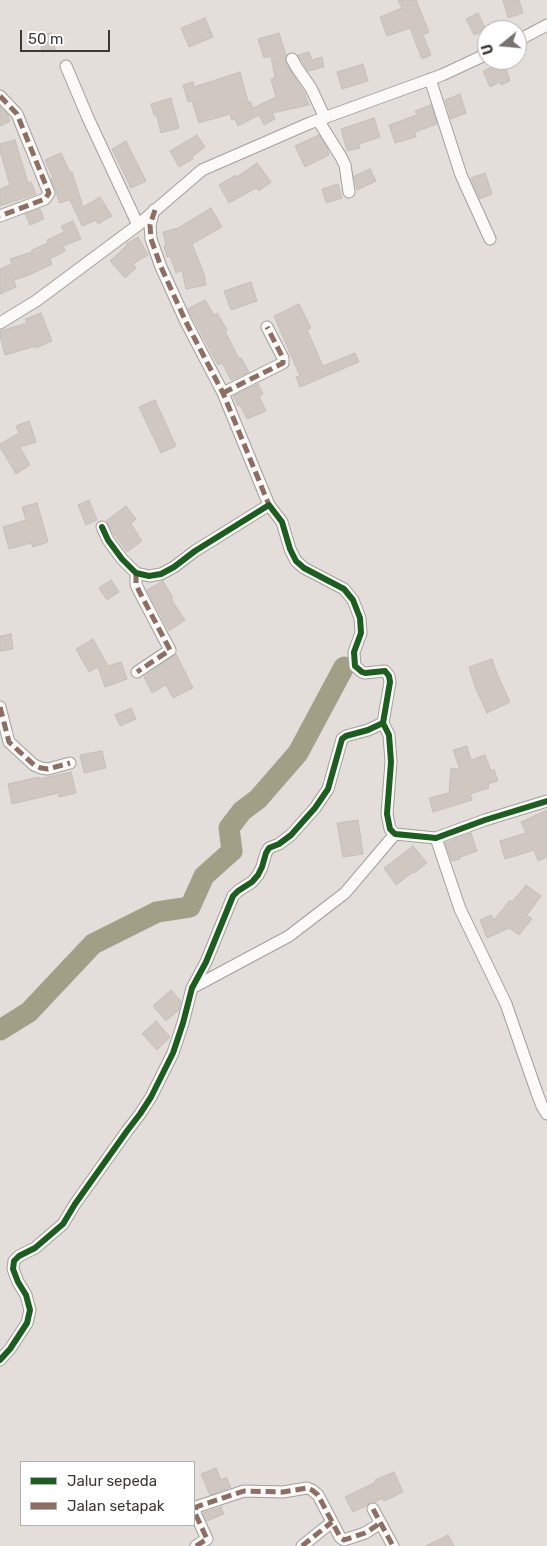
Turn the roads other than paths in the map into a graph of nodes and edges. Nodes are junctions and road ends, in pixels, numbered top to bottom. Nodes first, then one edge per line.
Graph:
1 (547, 26) edge
2 (527, 36) edge
3 (477, 58) edge
4 (292, 59) dead end
5 (66, 66) dead end
6 (430, 79) junction
7 (0, 96) edge
8 (322, 119) junction
9 (349, 192) dead end
10 (154, 210) junction
11 (0, 216) edge
12 (138, 225) junction
13 (490, 239) dead end
14 (0, 322) edge
15 (267, 327) dead end
16 (223, 393) junction
17 (269, 505) junction
18 (102, 527) dead end
19 (136, 573) junction
20 (137, 672) dead end
21 (0, 707) edge
22 (383, 723) junction
23 (4, 742) edge
24 (70, 763) dead end
25 (547, 801) edge
26 (395, 834) junction
27 (436, 838) junction
28 (192, 988) junction
29 (547, 1114) edge
30 (0, 1360) edge
31 (373, 1509) dead end
32 (332, 1522) junction
33 (380, 1522) junction
34 (196, 1546) edge
35 (302, 1546) edge
36 (393, 1546) edge

1 - 2 street
3 - 6 street
4 - 8 street
5 - 12 street
6 - 8 street
6 - 13 street
7 - 11 street
8 - 9 street
8 - 10 street
10 - 12 street
10 - 16 street
12 - 14 street
15 - 16 street
16 - 17 street
17 - 19 street
17 - 22 street
18 - 19 street
19 - 20 street
21 - 23 street
22 - 26 street
22 - 28 street
23 - 24 street
25 - 27 street
26 - 27 street
26 - 28 street
27 - 29 street
28 - 30 street
31 - 33 street
32 - 33 street
32 - 34 street
32 - 35 street
33 - 36 street

